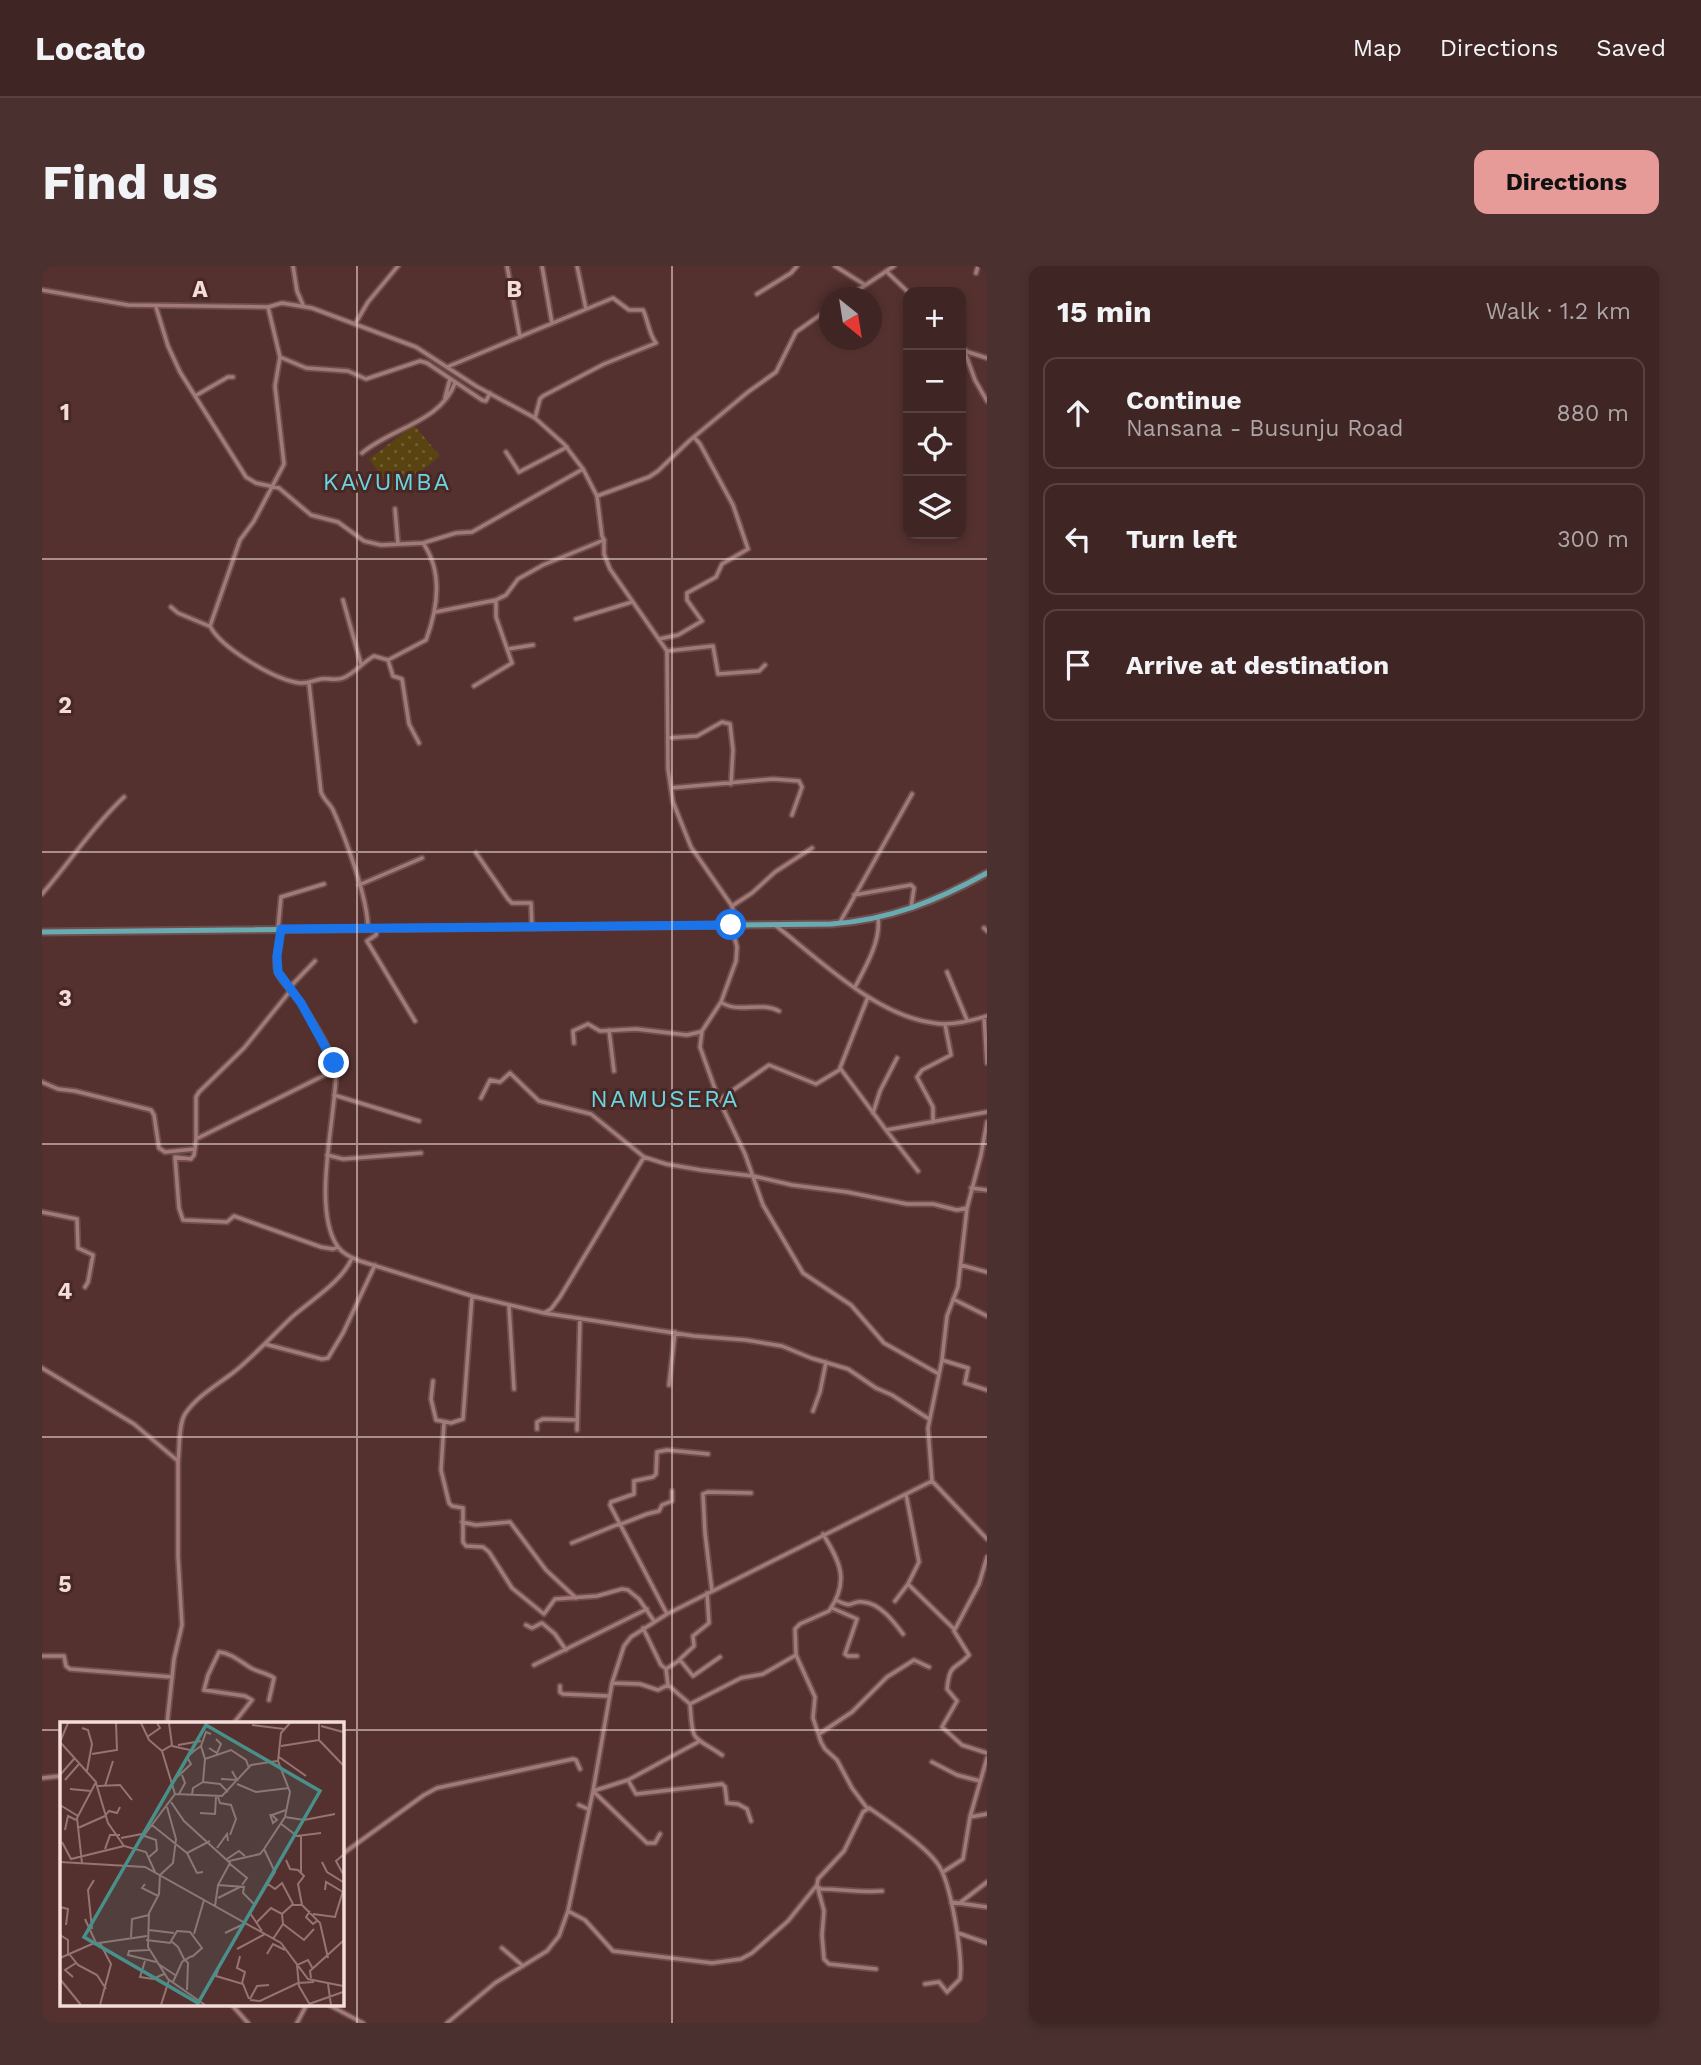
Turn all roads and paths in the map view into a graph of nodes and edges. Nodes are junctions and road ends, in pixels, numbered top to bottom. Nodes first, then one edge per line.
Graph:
1 (293, 266) edge
2 (398, 266) edge
3 (507, 266) edge
4 (542, 266) edge
5 (577, 266) edge
6 (797, 266) edge
7 (835, 266) edge
8 (894, 266) edge
9 (978, 266) edge
10 (886, 271) junction
11 (976, 272) dead end
12 (865, 285) junction
13 (862, 287) edge
14 (903, 287) edge
15 (42, 290) edge
16 (757, 294) dead end
17 (303, 305) junction
18 (156, 307) junction
19 (268, 307) junction
20 (586, 309) junction
21 (819, 316) edge
22 (552, 323) junction
23 (355, 324) junction
24 (520, 337) junction
25 (963, 350) edge
26 (966, 350) edge
27 (280, 357) junction
28 (987, 358) edge
29 (447, 366) junction
30 (233, 377) dead end
31 (450, 379) junction
32 (455, 383) junction
33 (490, 393) junction
34 (195, 396) junction
35 (987, 401) edge
36 (443, 403) junction
37 (535, 418) junction
38 (694, 437) junction
39 (567, 447) junction
40 (506, 452) dead end
41 (362, 453) dead end
42 (583, 469) junction
43 (272, 486) junction
44 (597, 496) junction
45 (395, 509) dead end
46 (604, 540) junction
47 (423, 542) junction
48 (398, 544) junction
49 (343, 600) dead end
50 (496, 600) junction
51 (632, 602) junction
52 (171, 607) dead end
53 (435, 612) junction
54 (576, 619) dead end
55 (210, 626) junction
56 (659, 639) junction
57 (533, 645) dead end
58 (508, 649) junction
59 (667, 650) junction
60 (388, 660) junction
61 (361, 664) junction
62 (765, 665) dead end
63 (309, 683) junction
64 (474, 686) dead end
65 (668, 737) junction
66 (419, 744) dead end
67 (731, 784) junction
68 (671, 788) junction
69 (912, 794) dead end
70 (124, 797) dead end
71 (792, 815) dead end
72 (813, 848) dead end
73 (476, 853) dead end
74 (422, 858) dead end
75 (987, 873) edge
76 (324, 884) dead end
77 (359, 885) junction
78 (42, 894) edge
79 (853, 895) junction
80 (732, 906) junction
81 (911, 910) junction
82 (878, 919) junction
83 (839, 924) junction
84 (734, 925) junction
85 (775, 925) junction
86 (532, 928) junction
87 (280, 929) junction
88 (377, 929) junction
89 (369, 930) junction
90 (42, 932) edge
91 (315, 961) dead end
92 (947, 972) dead end
93 (855, 987) junction
94 (290, 989) junction
95 (868, 997) junction
96 (721, 1002) junction
97 (779, 1011) dead end
98 (985, 1017) edge
99 (967, 1020) junction
100 (415, 1021) dead end
101 (945, 1024) junction
102 (609, 1030) junction
103 (702, 1031) junction
104 (574, 1043) dead end
105 (987, 1057) edge
106 (897, 1058) dead end
107 (987, 1063) edge
108 (337, 1069) junction
109 (841, 1069) junction
110 (614, 1071) dead end
111 (42, 1082) edge
112 (334, 1095) junction
113 (481, 1098) dead end
114 (719, 1100) junction
115 (987, 1112) edge
116 (873, 1113) junction
117 (419, 1121) dead end
118 (933, 1122) junction
119 (987, 1122) edge
120 (886, 1130) junction
121 (196, 1139) junction
122 (195, 1148) junction
123 (421, 1153) dead end
124 (327, 1155) junction
125 (644, 1157) junction
126 (918, 1171) dead end
127 (753, 1176) junction
128 (971, 1188) junction
129 (987, 1190) edge
130 (967, 1208) junction
131 (42, 1212) edge
132 (338, 1247) junction
133 (352, 1258) junction
134 (375, 1265) junction
135 (961, 1265) junction
136 (987, 1272) edge
137 (85, 1287) dead end
138 (472, 1296) junction
139 (953, 1299) junction
140 (509, 1306) junction
141 (544, 1313) junction
142 (987, 1316) edge
143 (580, 1319) junction
144 (675, 1332) junction
145 (265, 1344) junction
146 (942, 1360) junction
147 (826, 1362) junction
148 (42, 1368) edge
149 (939, 1374) junction
150 (433, 1381) dead end
151 (668, 1385) dead end
152 (514, 1389) dead end
153 (987, 1390) edge
154 (813, 1411) dead end
155 (929, 1419) junction
156 (577, 1420) junction
157 (444, 1423) junction
158 (537, 1429) dead end
159 (577, 1430) dead end
160 (708, 1454) dead end
161 (178, 1461) junction
162 (932, 1481) junction
163 (671, 1491) dead end
164 (751, 1493) dead end
165 (906, 1494) junction
166 (462, 1522) junction
167 (619, 1524) junction
168 (823, 1534) junction
169 (987, 1539) edge
170 (572, 1543) dead end
171 (987, 1557) edge
172 (908, 1584) junction
173 (710, 1592) junction
174 (576, 1598) junction
175 (836, 1600) junction
176 (895, 1601) dead end
177 (832, 1608) junction
178 (647, 1609) junction
179 (544, 1614) junction
180 (667, 1614) junction
181 (654, 1621) junction
182 (542, 1622) junction
183 (526, 1625) dead end
184 (643, 1628) junction
185 (955, 1629) junction
186 (903, 1634) dead end
187 (566, 1650) junction
188 (796, 1655) junction
189 (42, 1656) edge
190 (856, 1656) dead end
191 (720, 1657) dead end
192 (679, 1660) junction
193 (534, 1665) dead end
194 (929, 1667) dead end
195 (666, 1669) junction
196 (172, 1677) junction
197 (611, 1683) junction
198 (668, 1685) junction
199 (560, 1686) dead end
200 (608, 1696) junction
201 (269, 1700) dead end
202 (690, 1704) junction
203 (167, 1722) edge
204 (235, 1722) edge
205 (819, 1734) junction
206 (698, 1742) junction
207 (722, 1755) dead end
208 (987, 1756) edge
209 (933, 1762) dead end
210 (580, 1769) dead end
211 (60, 1776) edge
212 (42, 1778) edge
213 (628, 1780) junction
214 (980, 1781) junction
215 (593, 1791) junction
216 (579, 1805) dead end
217 (867, 1808) junction
218 (588, 1809) junction
219 (987, 1814) edge
220 (970, 1817) junction
221 (751, 1821) dead end
222 (660, 1834) dead end
223 (343, 1854) edge
224 (943, 1872) junction
225 (987, 1882) edge
226 (817, 1885) junction
227 (882, 1891) dead end
228 (951, 1902) junction
229 (959, 1903) junction
230 (987, 1907) edge
231 (568, 1911) junction
232 (958, 1933) junction
233 (987, 1943) edge
234 (502, 1948) dead end
235 (523, 1966) junction
236 (876, 1969) dead end
237 (925, 1984) dead end
238 (233, 2006) edge
239 (306, 2006) edge
240 (331, 2006) edge
241 (248, 2023) edge
242 (297, 2023) edge
243 (363, 2023) edge
244 (447, 2023) edge

1 - 17 street
2 - 23 street
3 - 24 street
4 - 22 street
5 - 20 street
6 - 16 street
7 - 12 street
8 - 10 street
9 - 11 street
10 - 12 street
10 - 14 street
12 - 13 street
15 - 18 street
17 - 19 street
17 - 23 street
18 - 19 street
18 - 34 street
19 - 27 street
20 - 22 street
20 - 37 street
21 - 38 street
22 - 24 street
23 - 29 street
24 - 29 street
25 - 35 street
26 - 28 street
27 - 31 street
27 - 43 street
29 - 33 street
30 - 34 street
31 - 32 street
31 - 36 street
32 - 33 street
32 - 36 street
33 - 37 street
34 - 43 street
36 - 41 street
37 - 39 street
38 - 44 street
38 - 56 street
39 - 40 street
39 - 42 street
42 - 44 street
42 - 47 street
43 - 48 street
43 - 55 street
44 - 46 street
45 - 48 street
46 - 50 street
46 - 51 street
47 - 48 street
47 - 53 street
49 - 61 street
50 - 53 street
50 - 58 street
51 - 54 street
51 - 56 street
52 - 55 street
53 - 60 street
55 - 63 street
56 - 59 street
57 - 58 street
58 - 64 street
59 - 62 street
59 - 65 street
60 - 61 street
60 - 66 street
61 - 63 street
63 - 77 street
65 - 67 street
65 - 68 street
67 - 68 street
67 - 71 street
68 - 80 street
69 - 79 street
70 - 78 street
72 - 80 street
73 - 86 street
74 - 77 street
75 - 81 main road
76 - 87 street
77 - 89 street
79 - 81 street
79 - 83 street
80 - 84 street
81 - 82 main road
82 - 83 main road
82 - 93 street
83 - 85 main road
84 - 85 main road
84 - 86 main road
84 - 96 street
85 - 93 street
86 - 88 main road
87 - 89 main road
87 - 90 main road
87 - 94 street
88 - 89 main road
88 - 100 street
91 - 94 street
92 - 99 street
93 - 95 street
94 - 108 street
94 - 121 street
95 - 101 street
95 - 109 street
96 - 97 street
96 - 103 street
98 - 99 street
98 - 105 street
99 - 101 street
101 - 118 street
102 - 103 street
102 - 104 street
102 - 110 street
103 - 114 street
105 - 107 street
106 - 116 street
108 - 112 street
108 - 121 street
109 - 114 street
109 - 116 street
111 - 122 street
112 - 117 street
112 - 124 street
113 - 125 street
114 - 127 street
115 - 118 street
116 - 120 street
118 - 120 street
119 - 128 street
120 - 126 street
121 - 122 street
122 - 132 street
123 - 124 street
124 - 132 street
125 - 127 street
125 - 141 street
127 - 130 street
127 - 149 street
128 - 129 street
128 - 130 street
130 - 135 street
131 - 137 street
132 - 133 street
133 - 134 street
133 - 145 street
134 - 138 street
134 - 145 street
135 - 136 street
135 - 139 street
138 - 140 street
138 - 157 street
139 - 142 street
139 - 146 street
140 - 141 street
140 - 152 street
141 - 143 street
143 - 144 street
143 - 156 street
144 - 147 street
144 - 151 street
145 - 161 street
146 - 149 street
146 - 153 street
147 - 154 street
147 - 155 street
148 - 161 street
149 - 155 street
150 - 157 street
155 - 162 street
156 - 158 street
156 - 159 street
157 - 166 street
160 - 167 street
161 - 196 street
162 - 165 street
162 - 169 street
163 - 167 street
164 - 173 street
165 - 168 street
165 - 172 street
166 - 174 street
166 - 179 street
167 - 170 street
167 - 180 street
168 - 173 street
168 - 175 street
171 - 185 street
172 - 176 street
172 - 185 street
173 - 180 street
173 - 192 street
174 - 178 street
174 - 179 street
175 - 177 street
175 - 186 street
177 - 188 street
177 - 190 street
178 - 181 street
178 - 187 street
179 - 182 street
180 - 181 street
181 - 184 street
182 - 183 street
182 - 187 street
184 - 195 street
184 - 197 street
185 - 208 street
187 - 193 street
188 - 202 street
188 - 205 street
189 - 196 street
191 - 192 street
192 - 195 street
194 - 205 street
195 - 198 street
196 - 203 street
197 - 198 street
197 - 200 street
198 - 202 street
199 - 200 street
200 - 215 street
201 - 204 street
202 - 206 street
205 - 217 street
206 - 207 street
206 - 213 street
208 - 214 street
209 - 214 street
210 - 223 street
211 - 212 street
213 - 215 street
213 - 221 street
214 - 220 street
215 - 218 street
215 - 222 street
216 - 218 street
217 - 224 street
217 - 226 street
218 - 231 street
219 - 220 street
220 - 224 street
224 - 228 street
225 - 229 street
226 - 227 street
226 - 231 street
226 - 236 street
228 - 229 street
228 - 232 street
229 - 230 street
231 - 235 street
232 - 233 street
232 - 237 street
234 - 235 street
235 - 244 street
238 - 241 street
239 - 242 street
240 - 243 street

